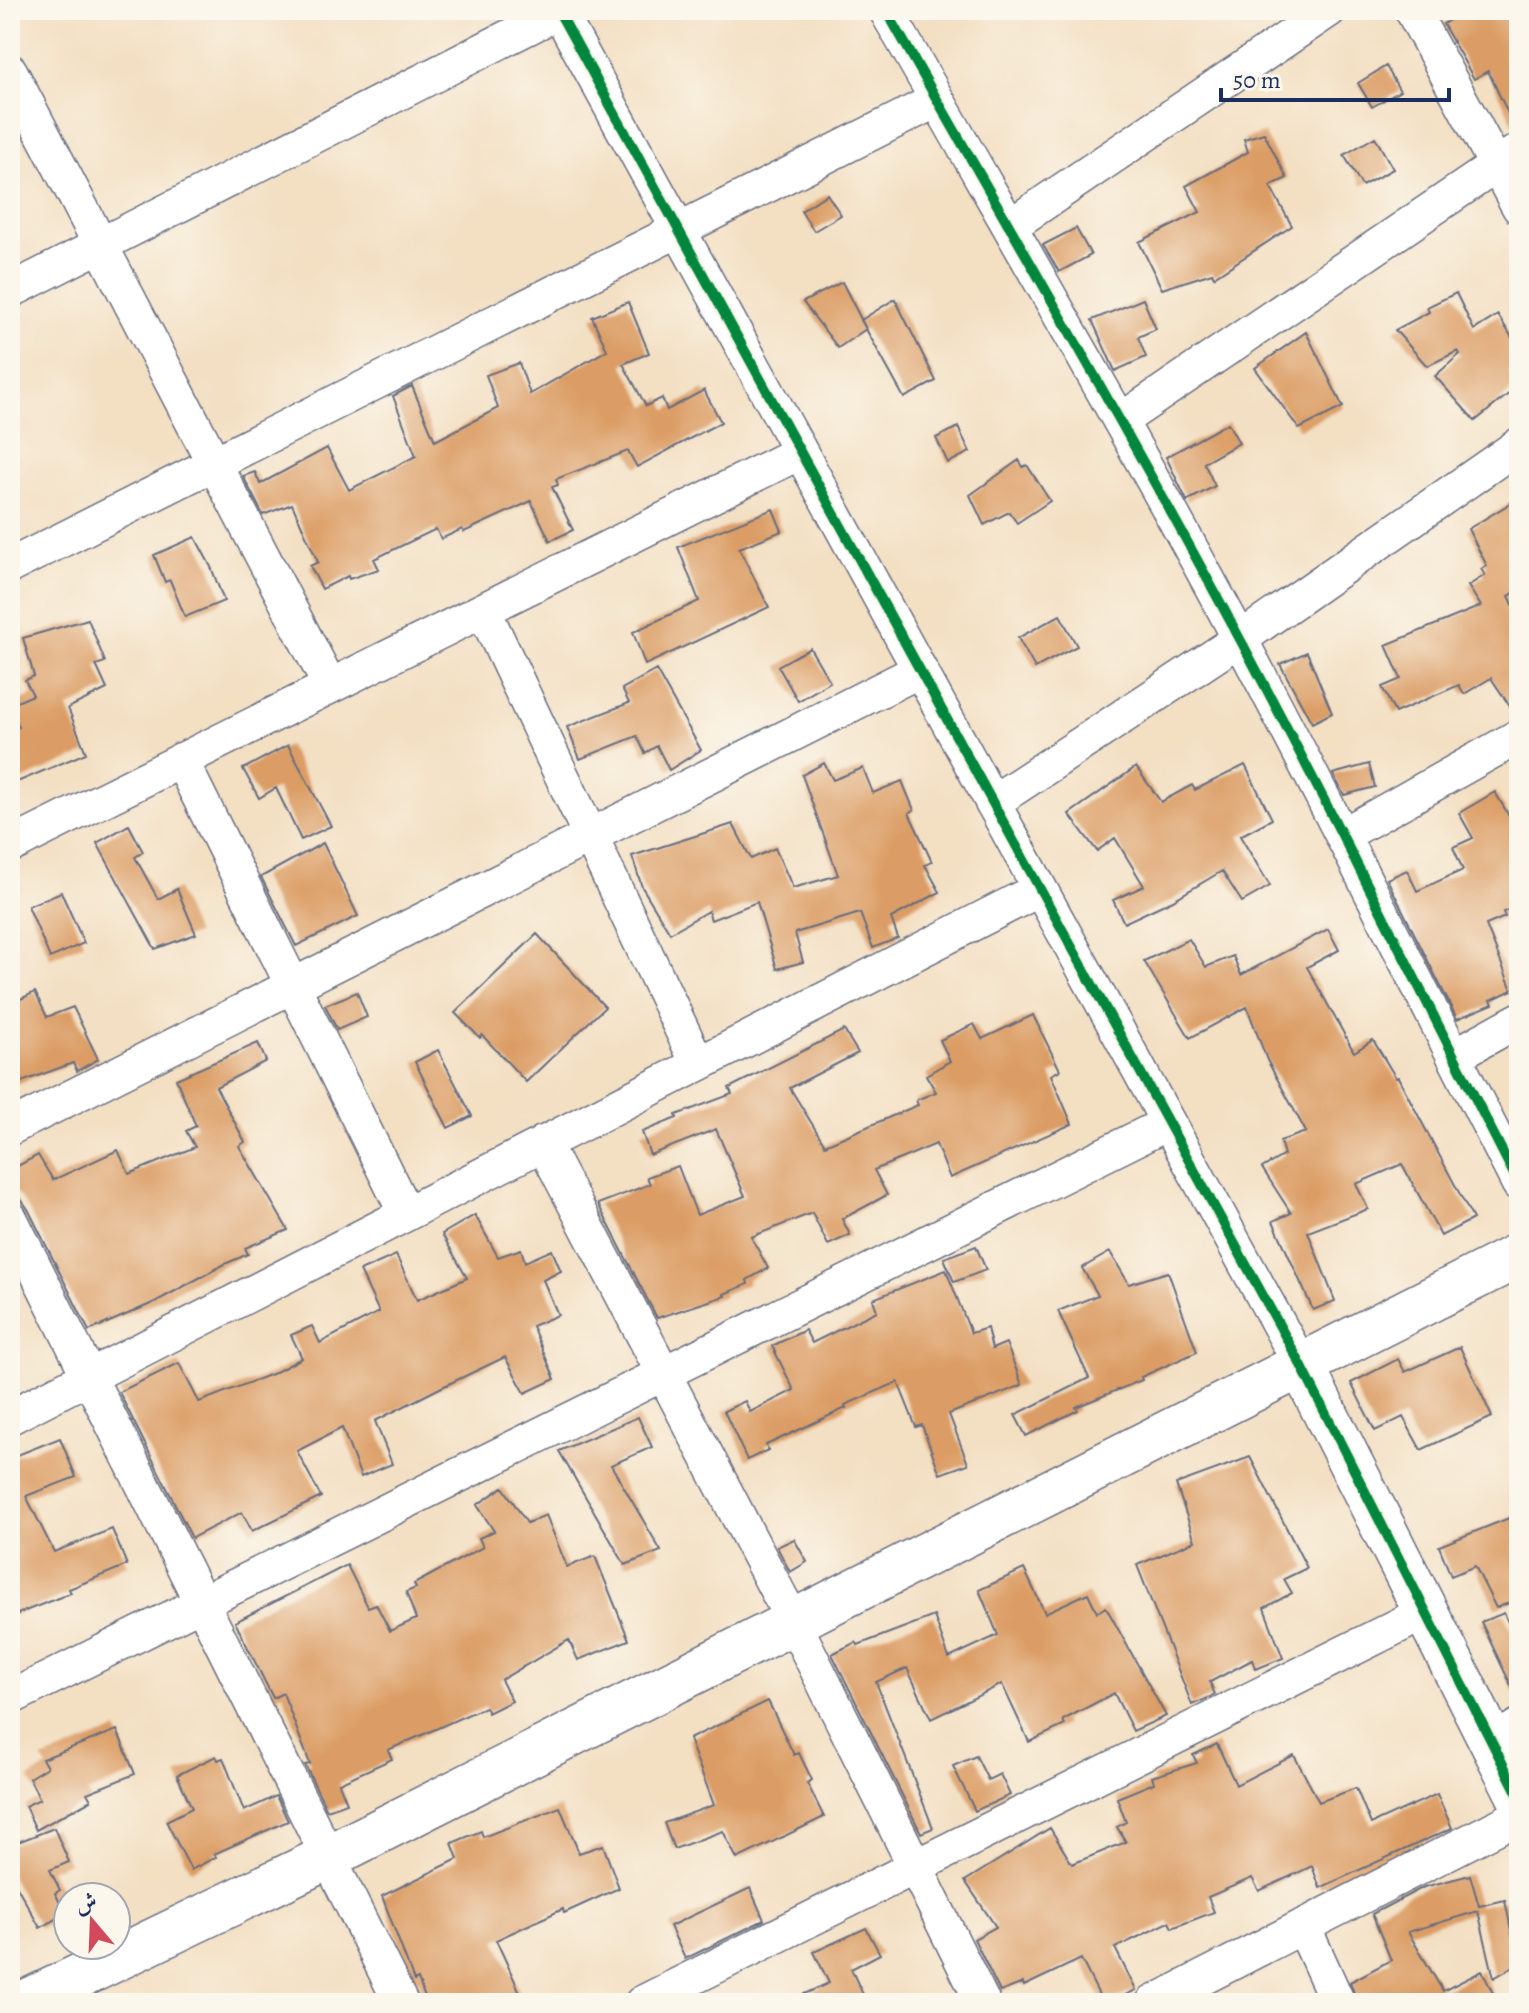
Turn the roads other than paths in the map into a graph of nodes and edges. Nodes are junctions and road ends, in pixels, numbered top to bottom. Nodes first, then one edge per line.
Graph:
1 (886, 10) edge
2 (1329, 10) edge
3 (1412, 10) edge
4 (558, 11) edge
5 (10, 71) edge
6 (937, 100) junction
7 (1508, 158) edge
8 (1519, 207) edge
9 (1010, 226) junction
10 (679, 231) junction
11 (101, 245) junction
12 (10, 291) edge
13 (1120, 421) junction
14 (1519, 445) edge
15 (800, 452) junction
16 (214, 463) junction
17 (10, 566) edge
18 (484, 611) junction
19 (1240, 639) junction
20 (920, 670) junction
21 (330, 686) junction
22 (1519, 736) edge
23 (181, 760) junction
24 (992, 803) junction
25 (1343, 835) junction
26 (590, 836) junction
27 (10, 846) edge
28 (1040, 889) junction
29 (293, 985) junction
30 (1519, 1020) edge
31 (1454, 1056) junction
32 (698, 1064) junction
33 (1168, 1123) junction
34 (10, 1128) edge
35 (543, 1143) junction
36 (1519, 1184) edge
37 (406, 1214) junction
38 (10, 1218) edge
39 (1519, 1255) edge
40 (1301, 1365) junction
41 (663, 1374) junction
42 (90, 1376) junction
43 (10, 1417) edge
44 (204, 1602) junction
45 (1426, 1612) junction
46 (794, 1623) junction
47 (10, 1698) edge
48 (1505, 1735) edge
49 (1519, 1796) edge
50 (1519, 1816) edge
51 (328, 1857) junction
52 (915, 1867) junction
53 (1303, 1926) junction
54 (24, 2003) edge
55 (401, 2003) edge
56 (642, 2003) edge
57 (983, 2003) edge
58 (1153, 2003) edge
59 (1338, 2003) edge

1 - 6 street
2 - 9 street
3 - 7 street
4 - 10 street
4 - 11 street
5 - 11 street
6 - 9 street
6 - 10 street
7 - 8 street
7 - 13 street
9 - 13 street
10 - 15 street
10 - 16 street
11 - 12 street
11 - 16 street
13 - 19 street
14 - 19 street
15 - 18 street
15 - 20 street
16 - 17 street
16 - 21 street
18 - 21 street
18 - 26 street
19 - 24 street
19 - 25 street
20 - 24 street
20 - 26 street
21 - 23 street
22 - 25 street
23 - 27 street
23 - 29 street
24 - 28 street
25 - 31 street
26 - 29 street
26 - 32 street
28 - 32 street
28 - 33 street
29 - 34 street
29 - 37 street
30 - 31 street
31 - 36 street
32 - 35 street
33 - 40 street
33 - 41 street
35 - 37 street
35 - 41 street
37 - 42 street
38 - 42 street
39 - 40 main road
40 - 45 main road
40 - 46 main road
41 - 44 street
41 - 46 street
42 - 43 street
42 - 44 street
44 - 47 street
44 - 51 street
45 - 48 main road
45 - 52 street
46 - 51 main road
46 - 52 street
48 - 49 main road
50 - 53 street
51 - 54 main road
51 - 55 street
52 - 56 street
52 - 57 street
53 - 58 street
53 - 59 street

